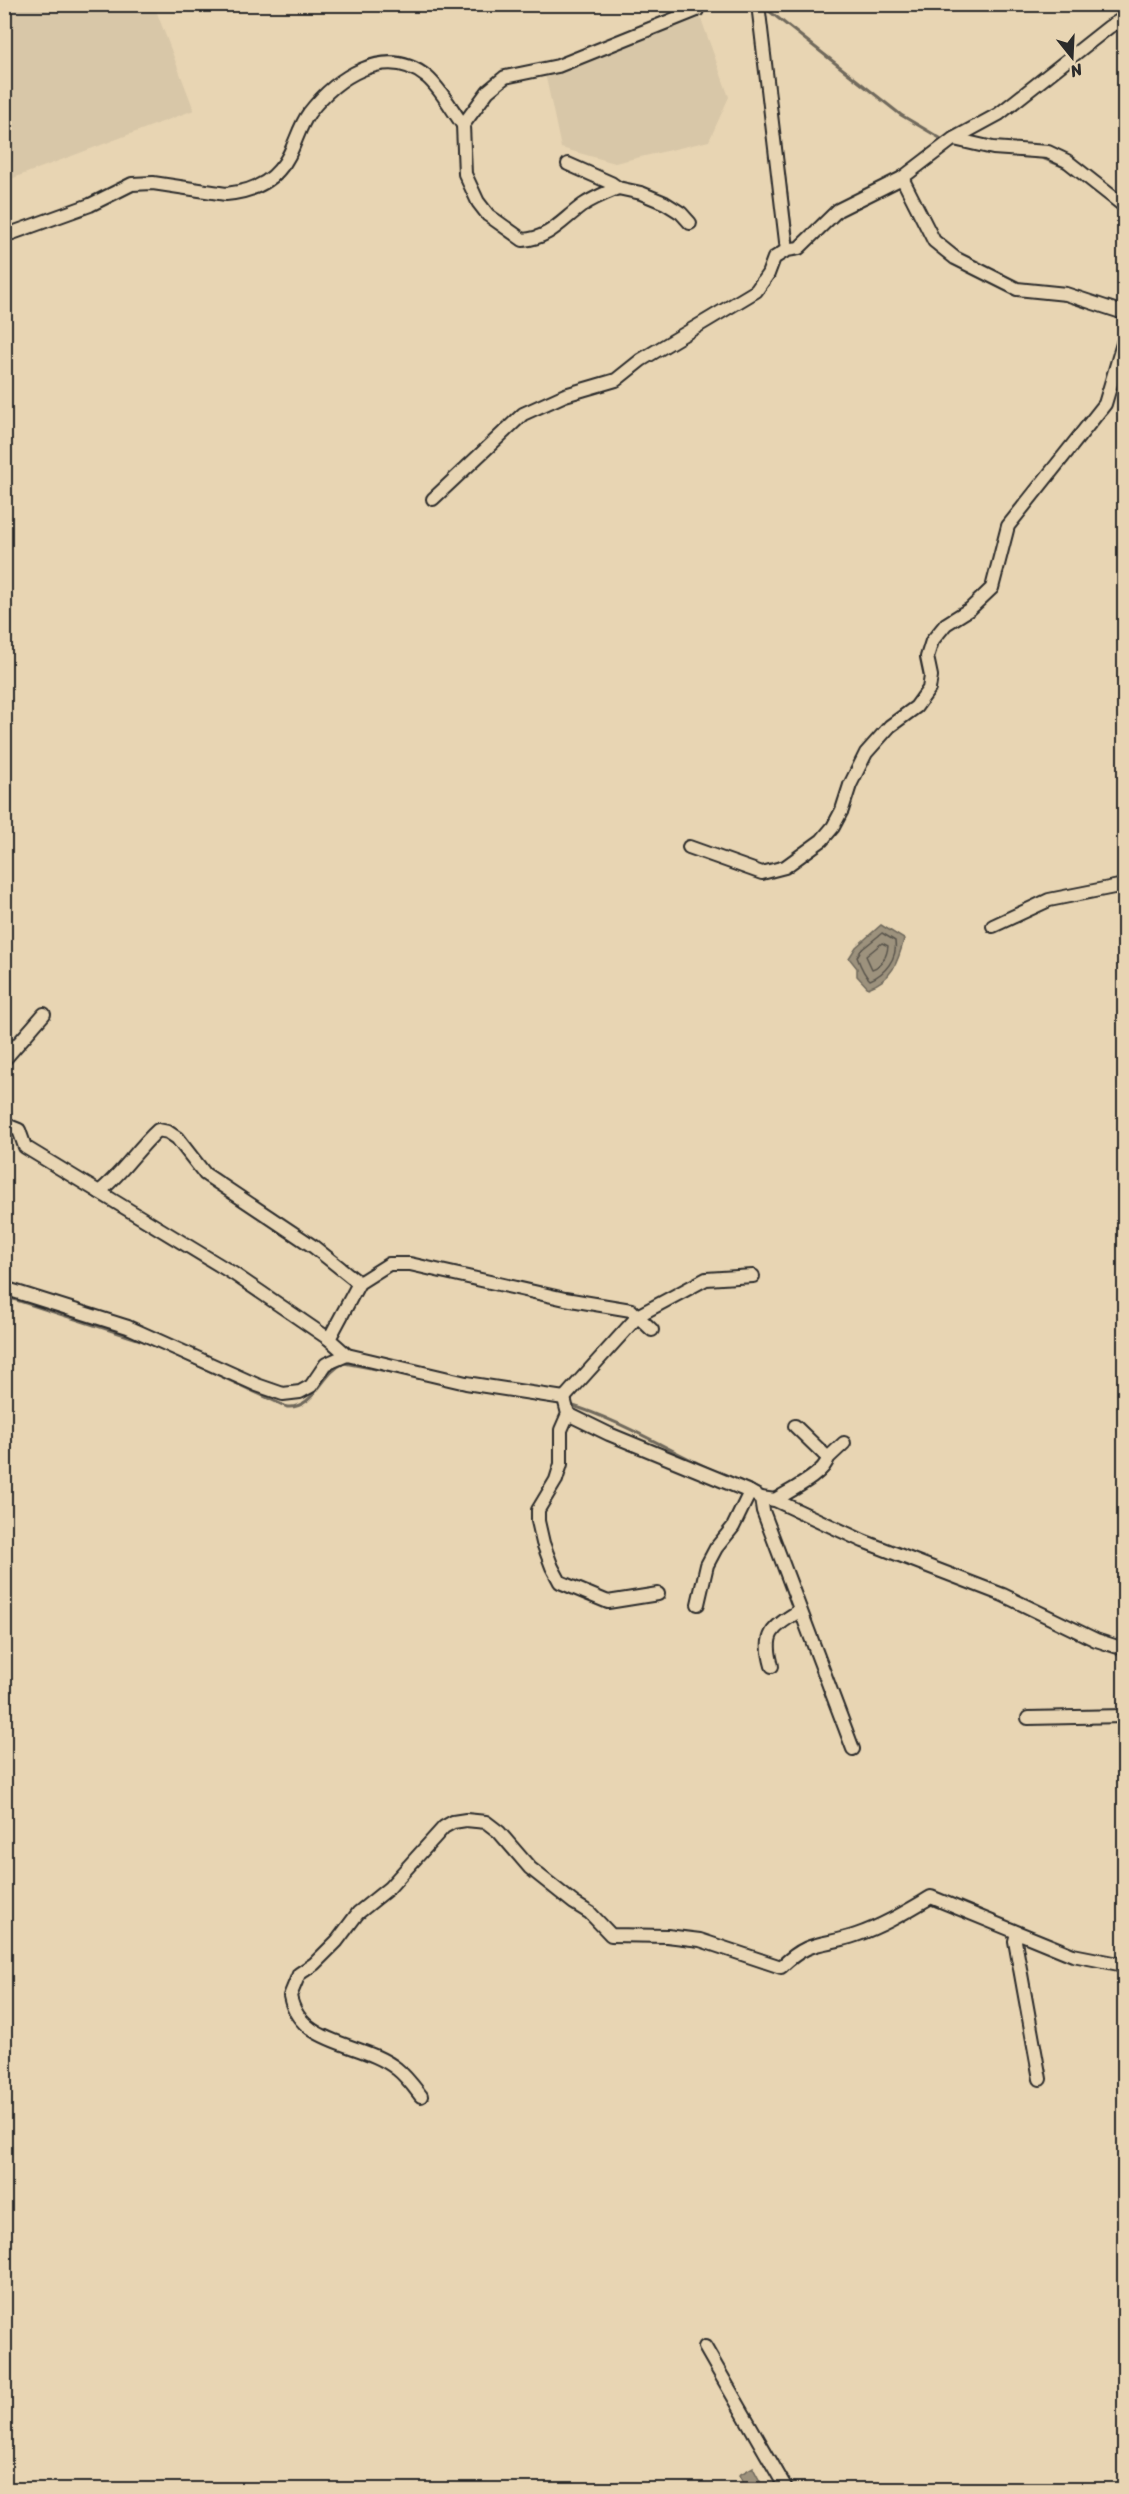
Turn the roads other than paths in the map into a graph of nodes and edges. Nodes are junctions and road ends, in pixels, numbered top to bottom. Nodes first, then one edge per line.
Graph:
1 (697, 4) edge
2 (758, 4) edge
3 (1125, 18) edge
4 (463, 125) junction
5 (950, 141) junction
6 (568, 164) dead end
7 (902, 178) junction
8 (618, 188) junction
9 (1125, 206) edge
10 (690, 223) dead end
11 (4, 236) edge
12 (787, 250) junction
13 (1125, 313) edge
14 (1125, 340) edge
15 (433, 499) dead end
16 (689, 847) dead end
17 (1125, 885) edge
18 (993, 926) dead end
19 (44, 1014) dead end
20 (4, 1060) edge
21 (4, 1124) edge
22 (99, 1192) junction
23 (753, 1276) dead end
24 (359, 1283) junction
25 (4, 1288) edge
26 (639, 1315) junction
27 (652, 1330) dead end
28 (329, 1339) junction
29 (347, 1355) junction
30 (566, 1405) junction
31 (795, 1426) dead end
32 (844, 1443) dead end
33 (828, 1458) junction
34 (750, 1492) junction
35 (762, 1498) junction
36 (775, 1500) junction
37 (658, 1594) dead end
38 (698, 1604) dead end
39 (799, 1611) junction
40 (1125, 1649) edge
41 (772, 1666) dead end
42 (1125, 1716) edge
43 (1028, 1718) dead end
44 (853, 1749) dead end
45 (1017, 1933) junction
46 (1125, 1965) edge
47 (1040, 2079) dead end
48 (421, 2096) dead end
49 (705, 2347) dead end
50 (787, 2490) edge

1 - 4 street
2 - 12 street
3 - 5 street
4 - 8 street
4 - 11 street
5 - 7 street
5 - 9 street
6 - 8 street
7 - 12 street
7 - 13 street
8 - 10 street
12 - 15 street
14 - 16 street
17 - 18 street
19 - 20 street
21 - 22 street
22 - 24 street
22 - 28 street
23 - 26 street
24 - 26 street
24 - 28 street
25 - 29 street
26 - 27 street
26 - 30 street
28 - 29 street
29 - 30 street
30 - 34 street
30 - 37 street
31 - 33 street
32 - 33 street
33 - 36 street
34 - 35 street
34 - 38 street
35 - 36 street
35 - 39 street
36 - 40 street
39 - 41 street
39 - 44 street
42 - 43 street
45 - 46 street
45 - 47 street
45 - 48 street
49 - 50 street

